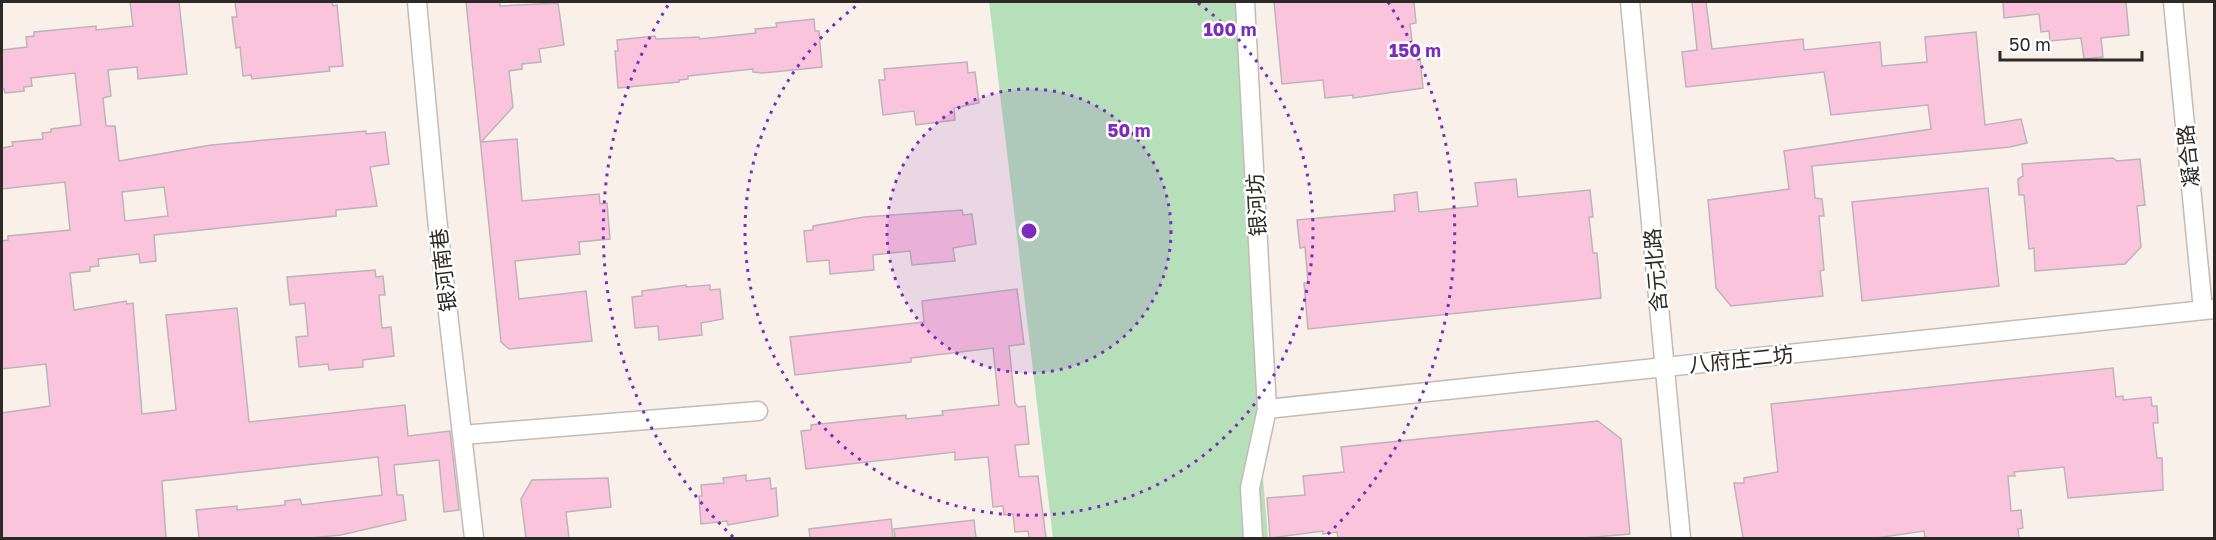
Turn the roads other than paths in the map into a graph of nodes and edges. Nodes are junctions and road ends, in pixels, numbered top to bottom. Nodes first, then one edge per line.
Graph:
1 (417, 2) edge
2 (1245, 2) edge
3 (1630, 2) edge
4 (2173, 2) edge
5 (2209, 309) edge
6 (1665, 367) junction
7 (1267, 409) junction
8 (758, 411) dead end
9 (462, 435) junction
10 (474, 538) edge
11 (1253, 538) edge
12 (1682, 538) edge

1 - 9 street, 银河南巷
2 - 7 street, 银河坊
3 - 6 street, 含元北路
4 - 5 street, 凝合路
5 - 6 street, 八府庄二坊
6 - 7 street, 八府庄二坊
6 - 12 street, 含元北路
7 - 11 street, 银河坊
8 - 9 street
9 - 10 street, 银河南巷

